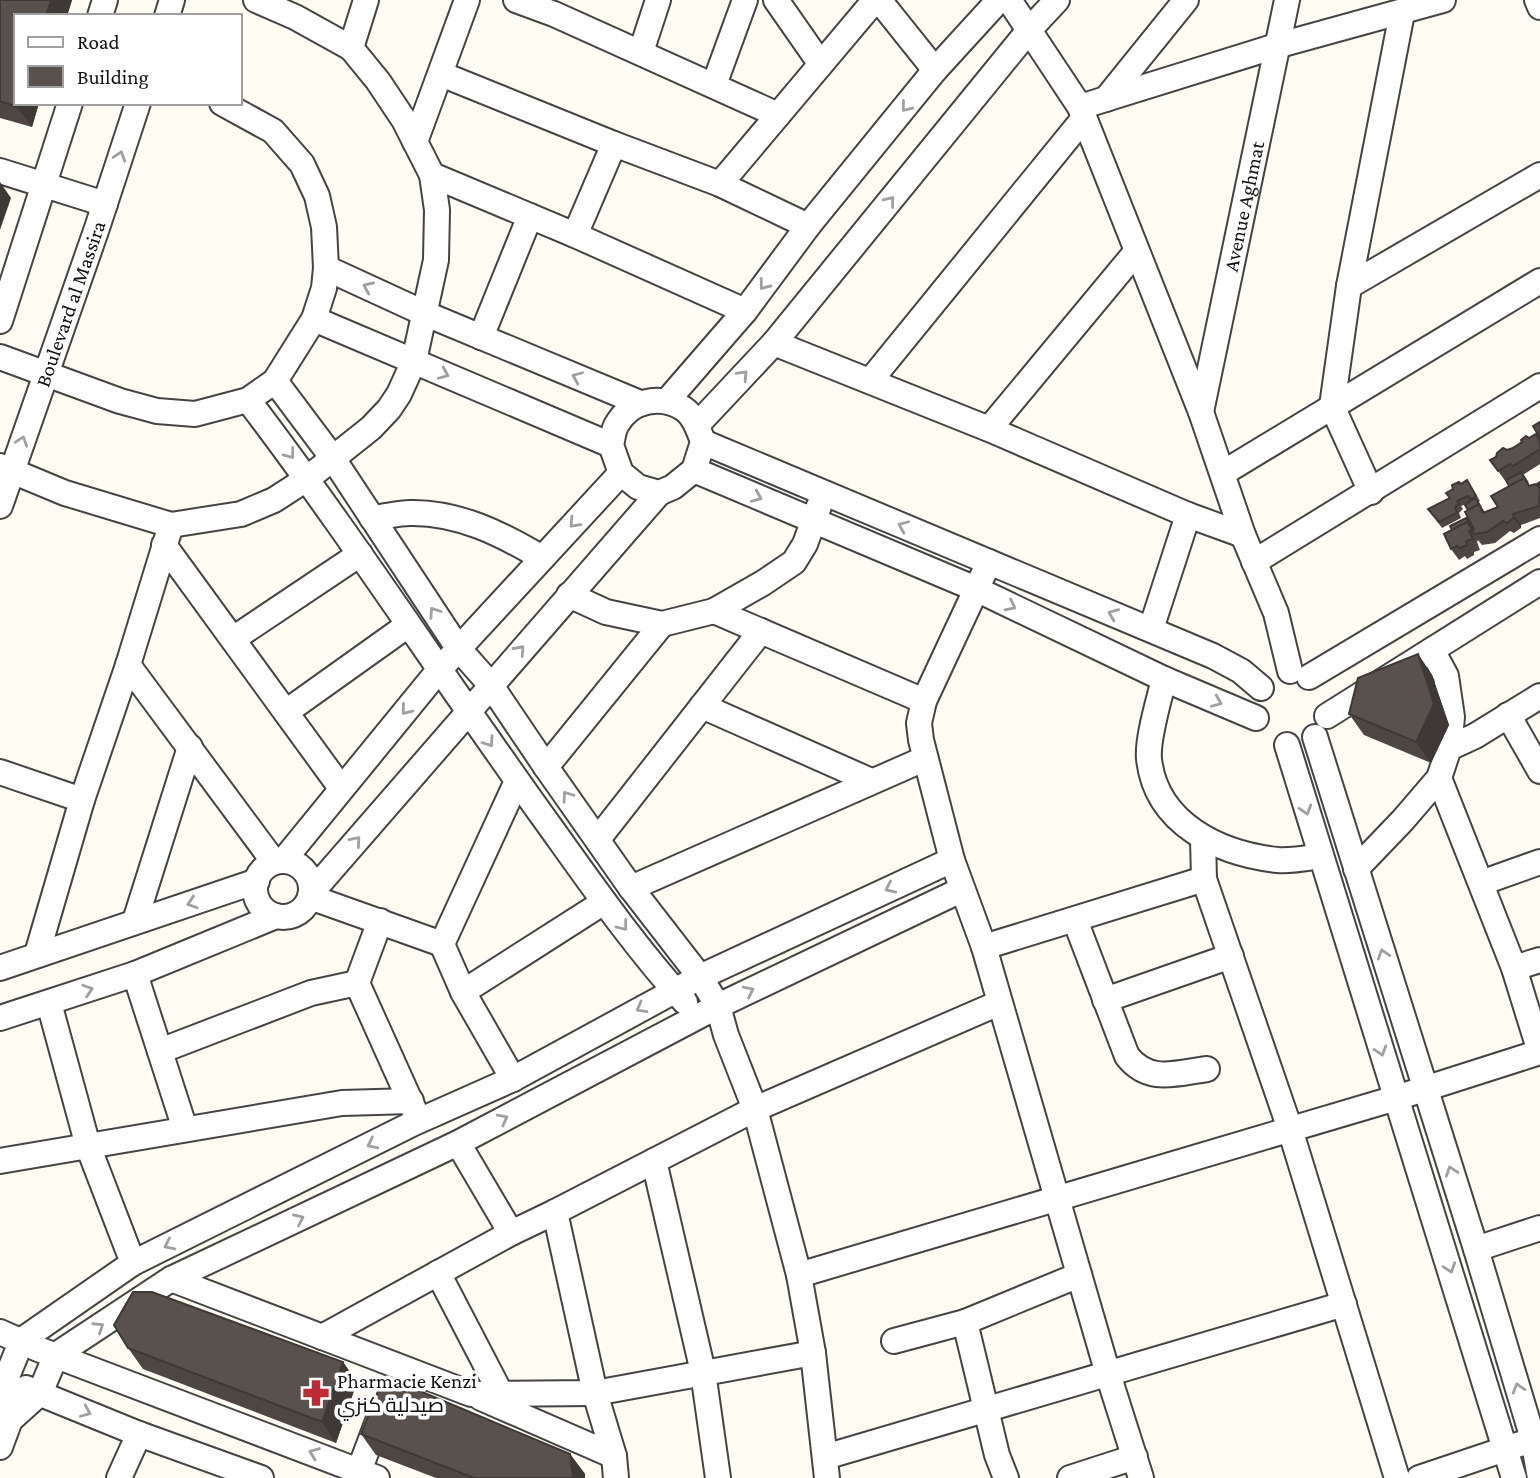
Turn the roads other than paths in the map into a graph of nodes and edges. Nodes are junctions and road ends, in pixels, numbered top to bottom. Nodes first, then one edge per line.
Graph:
1 (256, 0) edge
2 (366, 0) edge
3 (467, 0) edge
4 (516, 0) edge
5 (658, 0) edge
6 (746, 0) edge
7 (776, 0) edge
8 (877, 0) edge
9 (999, 0) edge
10 (1009, 0) edge
11 (1057, 0) edge
12 (1186, 0) edge
13 (1287, 0) edge
14 (1443, 0) edge
15 (1537, 0) edge
16 (556, 7) edge
17 (1540, 7) edge
18 (1402, 13) junction
19 (1030, 29) junction
20 (1276, 46) junction
21 (351, 48) junction
22 (641, 52) junction
23 (820, 63) junction
24 (935, 70) junction
25 (441, 74) junction
26 (714, 85) junction
27 (1107, 99) junction
28 (69, 105) edge
29 (137, 105) edge
30 (226, 105) edge
31 (1082, 113) junction
32 (778, 116) junction
33 (415, 142) junction
34 (614, 144) junction
35 (0, 171) edge
36 (432, 175) junction
37 (1540, 175) edge
38 (720, 184) junction
39 (43, 185) junction
40 (105, 204) junction
41 (530, 216) junction
42 (808, 226) junction
43 (575, 235) junction
44 (1136, 252) junction
45 (327, 268) junction
46 (1540, 282) edge
47 (1349, 286) junction
48 (745, 311) junction
49 (426, 314) junction
50 (314, 319) junction
51 (0, 321) edge
52 (481, 337) junction
53 (774, 343) junction
54 (0, 358) edge
55 (414, 361) junction
56 (46, 373) junction
57 (870, 381) junction
58 (275, 382) junction
59 (1540, 386) edge
60 (248, 400) junction
61 (667, 401) junction
62 (640, 403) junction
63 (1332, 406) junction
64 (1201, 412) junction
65 (989, 429) junction
66 (700, 433) junction
67 (611, 445) junction
68 (332, 457) junction
69 (6, 468) edge
70 (694, 470) junction
71 (621, 473) junction
72 (1223, 473) junction
73 (308, 478) junction
74 (1371, 492) junction
75 (659, 493) junction
76 (823, 493) junction
77 (0, 506) edge
78 (1188, 515) junction
79 (372, 518) junction
80 (813, 522) junction
81 (167, 535) junction
82 (1243, 535) junction
83 (1540, 539) edge
84 (360, 554) junction
85 (542, 558) junction
86 (989, 562) junction
87 (1254, 562) junction
88 (1540, 582) edge
89 (976, 589) junction
90 (569, 595) junction
91 (714, 611) junction
92 (408, 625) junction
93 (662, 625) junction
94 (1151, 629) junction
95 (761, 631) junction
96 (233, 639) junction
97 (458, 648) junction
98 (1432, 650) junction
99 (128, 665) junction
100 (439, 670) junction
101 (1299, 674) junction
102 (1164, 679) junction
103 (491, 684) junction
104 (1261, 688) junction
105 (1540, 696) edge
106 (924, 701) junction
107 (702, 706) junction
108 (468, 711) junction
109 (286, 712) junction
110 (1508, 715) junction
111 (1255, 718) junction
112 (1321, 727) junction
113 (1287, 745) junction
114 (190, 747) junction
115 (1449, 748) junction
116 (924, 759) junction
117 (546, 767) junction
118 (1540, 771) edge
119 (0, 772) edge
120 (1439, 778) junction
121 (517, 781) junction
122 (871, 781) junction
123 (341, 789) junction
124 (82, 800) junction
125 (1203, 838) junction
126 (598, 839) junction
127 (1320, 856) junction
128 (952, 860) junction
129 (278, 862) junction
130 (1540, 862) edge
131 (1356, 869) junction
132 (1204, 879) junction
133 (257, 881) junction
134 (1481, 883) junction
135 (631, 888) junction
136 (961, 890) junction
137 (311, 895) junction
138 (604, 902) junction
139 (276, 916) junction
140 (1074, 920) junction
141 (135, 921) junction
142 (380, 921) junction
143 (442, 944) junction
144 (984, 947) junction
145 (37, 954) junction
146 (1231, 956) junction
147 (1540, 960) edge
148 (0, 968) edge
149 (1514, 968) junction
150 (135, 974) junction
151 (700, 977) junction
152 (357, 983) junction
153 (673, 990) junction
154 (463, 992) junction
155 (1105, 1000) junction
156 (49, 1003) junction
157 (999, 1003) junction
158 (708, 1011) junction
159 (0, 1018) edge
160 (160, 1051) junction
161 (1540, 1052) edge
162 (1207, 1069) dead end
163 (513, 1079) junction
164 (1424, 1087) junction
165 (1396, 1098) junction
166 (755, 1108) junction
167 (415, 1111) junction
168 (185, 1129) junction
169 (1290, 1129) junction
170 (458, 1143) junction
171 (88, 1146) junction
172 (0, 1161) edge
173 (654, 1161) junction
174 (1058, 1196) junction
175 (555, 1212) junction
176 (1540, 1228) edge
177 (510, 1233) junction
178 (1476, 1249) junction
179 (133, 1263) junction
180 (438, 1273) junction
181 (799, 1275) junction
182 (1080, 1275) junction
183 (171, 1279) junction
184 (1344, 1304) junction
185 (965, 1322) junction
186 (11, 1336) edge
187 (322, 1337) junction
188 (894, 1341) dead end
189 (813, 1353) junction
190 (57, 1355) junction
191 (400, 1367) junction
192 (703, 1372) junction
193 (1108, 1374) junction
194 (3, 1378) edge
195 (40, 1393) junction
196 (595, 1393) junction
197 (471, 1394) junction
198 (501, 1394) junction
199 (988, 1409) junction
200 (10, 1420) junction
201 (139, 1434) junction
202 (1536, 1437) edge
203 (0, 1447) edge
204 (1507, 1449) junction
205 (615, 1467) edge
206 (826, 1467) edge
207 (1138, 1468) edge
208 (368, 1474) edge
209 (119, 1478) edge
210 (261, 1478) edge
211 (718, 1478) edge
212 (1006, 1478) edge
213 (1070, 1478) edge
214 (1397, 1478) edge
215 (1419, 1478) edge
216 (1514, 1478) edge
217 (1540, 1478) edge

1 - 21 street
2 - 21 street
3 - 25 street
4 - 16 street
5 - 22 street
6 - 26 street
7 - 23 street
8 - 23 street
8 - 24 street
9 - 24 street
10 - 19 street
11 - 19 street
12 - 27 street
13 - 20 street, Avenue Aghmat
14 - 18 street
15 - 17 street
16 - 22 street
18 - 20 street
18 - 47 street
19 - 31 street
53 -> 19 street
20 - 27 street
20 - 64 street, Avenue Aghmat
21 - 33 street
22 - 26 street
23 - 32 street
24 -> 42 street
25 - 33 street
25 - 34 street
26 - 32 street
27 - 31 street
28 - 39 street
40 -> 29 street, Boulevard al Massira
30 - 45 street
31 - 44 street
31 - 57 street
32 - 38 street
33 - 36 street
34 - 38 street
34 - 43 street
35 - 39 street
36 - 41 street
36 - 49 street
37 - 47 street
38 - 42 street
39 - 40 street
39 - 51 street
40 - 56 street, Boulevard al Massira
41 - 43 street
41 - 52 street
42 -> 48 street
43 - 48 street
44 - 64 street
44 - 65 street
49 -> 45 street
45 - 50 street
46 - 63 street
47 - 63 street
48 - 61 street
49 - 52 street
49 - 55 street
50 - 55 street
50 - 58 street
62 -> 52 street
53 - 57 street
66 -> 53 street
54 - 56 street
55 -> 67 street
55 - 68 street
56 - 60 street
69 -> 56 street, Boulevard al Massira
57 - 65 street
58 - 60 street
58 - 68 street
59 - 74 street
60 -> 73 street
61 - 62 street
61 - 66 street
62 - 67 street
63 - 72 street
63 - 74 street
64 - 72 street
65 - 78 street
66 - 70 street
66 - 76 street
67 - 71 street
68 - 73 street
68 - 79 street
69 - 77 street, Boulevard al Massira
69 - 81 street
70 - 75 street
70 -> 80 street
71 - 75 street
71 -> 85 street
72 - 82 street
73 - 81 street
73 - 84 street
74 - 87 street
75 - 90 street
76 - 80 street
86 -> 76 street
78 - 82 street
78 - 94 street
79 - 85 street
97 -> 79 street
80 - 89 street
80 - 91 street
81 - 96 street
81 - 99 street
82 - 87 street
83 - 101 street
84 - 92 street
84 - 96 street
85 - 97 street
86 - 89 street
94 -> 86 street
87 - 101 street
88 - 98 street
89 -> 102 street
89 - 106 street
90 - 93 street
103 -> 90 street
91 - 93 street
91 - 95 street
92 - 100 street
92 - 109 street
93 - 117 street
94 - 104 street
95 - 106 street
95 - 107 street
96 - 109 street
97 - 100 street
97 - 103 street
98 - 112 street
98 - 115 street
99 - 114 street
99 - 124 street
100 - 108 street
100 -> 123 street
101 - 104 street
101 - 112 street
102 -> 111 street
102 - 125 street
103 - 108 street
103 - 117 street
104 - 111 street
105 - 110 street
106 - 116 street
107 - 122 street
107 - 126 street
108 -> 121 street
137 -> 108 street
109 - 123 street
110 - 115 street
110 - 118 street
111 - 113 street
112 - 113 street
112 - 131 street
113 -> 127 street
114 - 129 street
114 - 141 street
115 - 120 street
116 - 122 street
116 - 128 street
126 -> 117 street
119 - 124 street
120 - 131 street
120 - 134 street
121 - 138 street
121 - 143 street
122 - 135 street
123 - 129 street
124 - 145 street
125 - 127 street
125 - 132 street
126 - 135 street
127 -> 165 street
128 - 136 street
128 -> 151 street
129 - 133 street
129 - 137 street
130 - 134 street
164 -> 131 street
132 - 140 street
132 - 146 street
133 - 139 street
133 -> 141 street
134 - 149 street
135 - 151 street
136 - 144 street
158 -> 136 street
137 - 139 street
137 - 142 street
138 -> 153 street
138 - 154 street
139 - 150 street
140 - 144 street
140 - 155 street
141 - 145 street
142 - 143 street
142 - 152 street
143 - 154 street
144 - 157 street
145 - 148 street
146 - 155 street
146 - 169 street
147 - 149 street
149 - 161 street
156 -> 150 street
150 - 160 street
151 - 153 street
151 - 158 street
152 - 160 street
152 - 167 street
153 - 158 street
153 -> 163 street
154 - 163 street
155 - 162 street
156 - 159 street
156 - 171 street
157 - 166 street
157 - 174 street
158 - 166 street
170 -> 158 street
160 - 168 street
161 - 164 street
163 - 167 street
164 - 165 street
178 -> 164 street
165 - 169 street
165 -> 204 street
166 - 173 street
166 - 181 street
167 - 168 street
167 -> 179 street
168 - 171 street
169 - 174 street
169 - 184 street
170 - 177 street
183 -> 170 street
171 - 172 street
171 - 179 street
173 - 175 street
173 - 192 street
174 - 181 street
174 - 182 street
175 - 177 street
175 - 196 street
176 - 178 street
177 - 180 street
202 -> 178 street
179 - 186 street
180 - 187 street
180 - 198 street
181 - 189 street
182 - 185 street
182 - 193 street
183 - 187 street
190 -> 183 street
184 - 193 street
184 - 214 street
185 - 188 street
185 - 199 street
186 - 190 street
186 - 194 street
187 - 191 street
189 - 192 street
189 - 206 street
190 - 195 street
208 -> 190 street
191 - 197 street
191 - 208 street
192 - 196 street
192 - 211 street
193 - 199 street
193 - 207 street
194 - 195 street
194 - 200 street
195 - 200 street
195 -> 201 street
196 - 198 street
196 - 205 street
197 - 198 street
197 - 205 street
199 - 206 street
199 - 212 street
200 - 203 street
201 - 209 street
201 - 210 street
202 - 204 street
202 - 217 street
204 - 215 street
204 - 216 street
207 - 213 street

